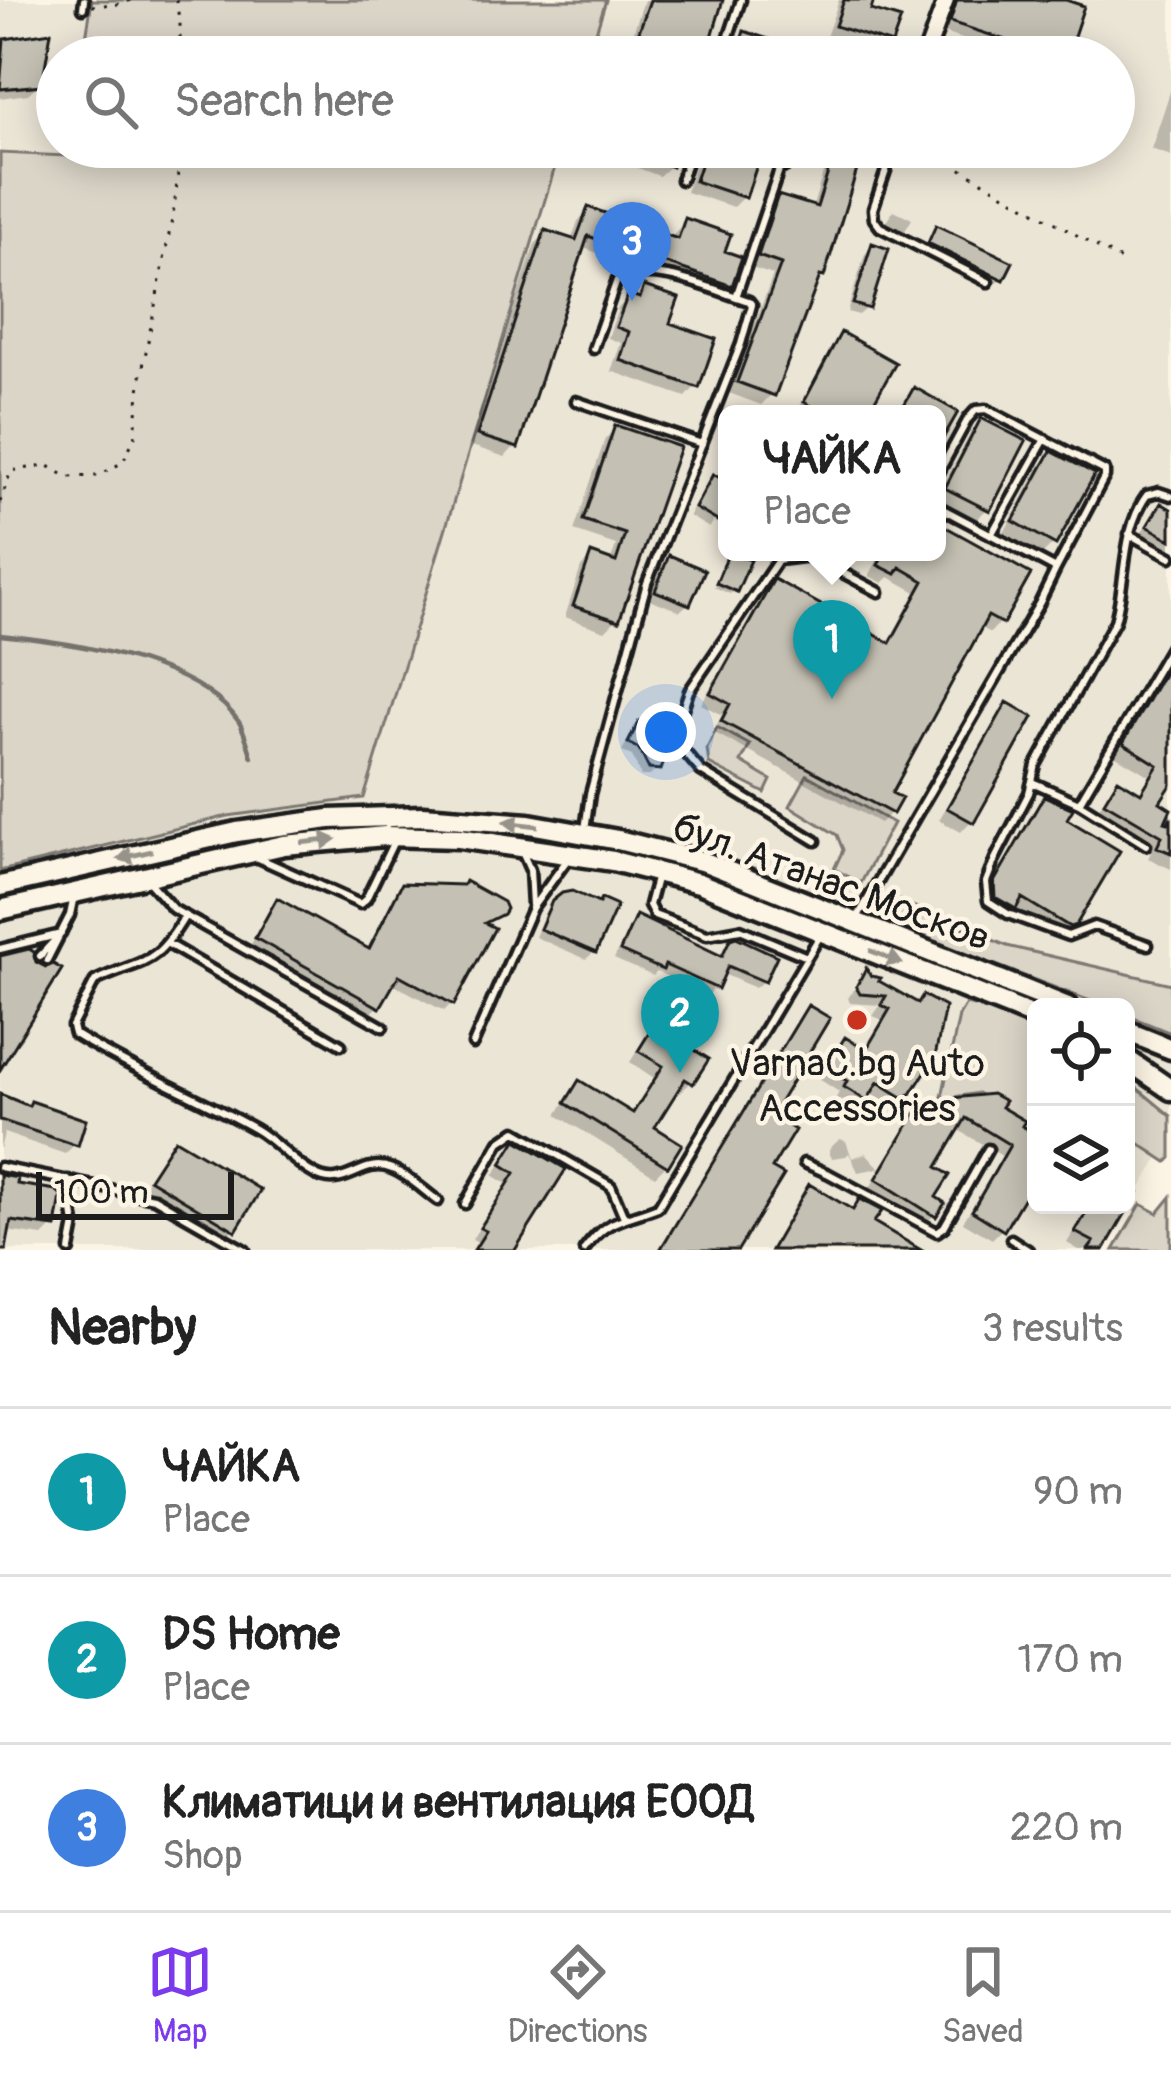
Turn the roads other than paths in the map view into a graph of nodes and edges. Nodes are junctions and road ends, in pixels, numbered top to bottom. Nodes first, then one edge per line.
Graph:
1 (740, 0) edge
2 (946, 0) edge
3 (729, 36) edge
4 (933, 36) edge
5 (685, 168) edge
6 (783, 168) edge
7 (887, 168) edge
8 (681, 180) dead end
9 (988, 282) dead end
10 (736, 297) junction
11 (593, 349) dead end
12 (576, 401) dead end
13 (1045, 439) junction
14 (702, 444) junction
15 (946, 459) edge
16 (1171, 496) edge
17 (946, 511) edge
18 (1129, 534) junction
19 (992, 535) junction
20 (1171, 557) edge
21 (777, 561) edge
22 (824, 561) edge
23 (1056, 569) junction
24 (879, 592) dead end
25 (1171, 646) edge
26 (1032, 782) junction
27 (1079, 803) junction
28 (585, 834) junction
29 (397, 836) junction
30 (816, 841) dead end
31 (515, 844) junction
32 (1146, 845) dead end
33 (246, 852) junction
34 (572, 854) junction
35 (658, 872) junction
36 (144, 876) junction
37 (0, 886) edge
38 (74, 892) junction
39 (532, 908) junction
40 (0, 910) edge
41 (185, 916) junction
42 (854, 922) junction
43 (61, 934) junction
44 (831, 935) junction
45 (168, 944) junction
46 (1148, 945) dead end
47 (0, 949) edge
48 (807, 957) junction
49 (44, 958) dead end
50 (1045, 998) edge
51 (1027, 1013) edge
52 (383, 1027) dead end
53 (1135, 1035) edge
54 (472, 1044) dead end
55 (341, 1045) dead end
56 (1171, 1049) edge
57 (1135, 1065) edge
58 (1171, 1090) edge
59 (988, 1149) dead end
60 (805, 1163) dead end
61 (0, 1167) edge
62 (68, 1180) junction
63 (438, 1201) dead end
64 (465, 1204) dead end
65 (624, 1217) junction
66 (1011, 1240) dead end
67 (70, 1250) edge
68 (245, 1250) edge
69 (584, 1250) edge
70 (1028, 1250) edge

1 - 3 lane
2 - 4 street
5 - 8 lane
6 - 10 lane
7 - 9 lane
10 - 11 lane
10 - 14 lane
12 - 14 lane
13 - 15 lane
13 - 19 lane
13 - 23 lane
14 - 28 lane
16 - 18 lane
17 - 19 lane
18 - 20 lane
18 - 26 lane
19 - 23 lane
21 - 30 lane
22 - 24 lane
23 - 42 lane
25 - 27 lane
26 - 27 lane
26 - 46 lane
27 - 32 lane
28 -> 37 main road, бул. Атанас Москов
28 - 42 main road, бул. Атанас Москов
29 - 31 main road, бул. Атанас Москов
33 -> 29 main road, бул. Атанас Москов
29 - 33 lane
31 - 34 main road, бул. Атанас Москов
31 - 39 lane
33 - 36 main road, бул. Атанас Москов
34 - 35 main road, бул. Атанас Москов
34 - 39 lane
35 - 44 main road, бул. Атанас Москов
35 - 48 lane
36 - 38 main road, бул. Атанас Москов
36 - 41 lane
38 - 40 main road, бул. Атанас Москов
38 - 43 lane
39 - 54 lane
41 - 45 lane
41 - 52 lane
42 - 44 main road
42 - 50 main road, бул. Атанас Москов
43 - 47 lane
43 - 49 lane
44 - 48 lane
44 -> 51 main road, бул. Атанас Москов
45 - 55 lane
45 - 63 lane
48 - 65 lane
53 - 56 main road
57 - 58 main road
59 - 60 lane
61 - 62 lane
62 - 67 lane
62 - 68 lane
64 - 65 lane
65 - 69 lane
66 - 70 lane

